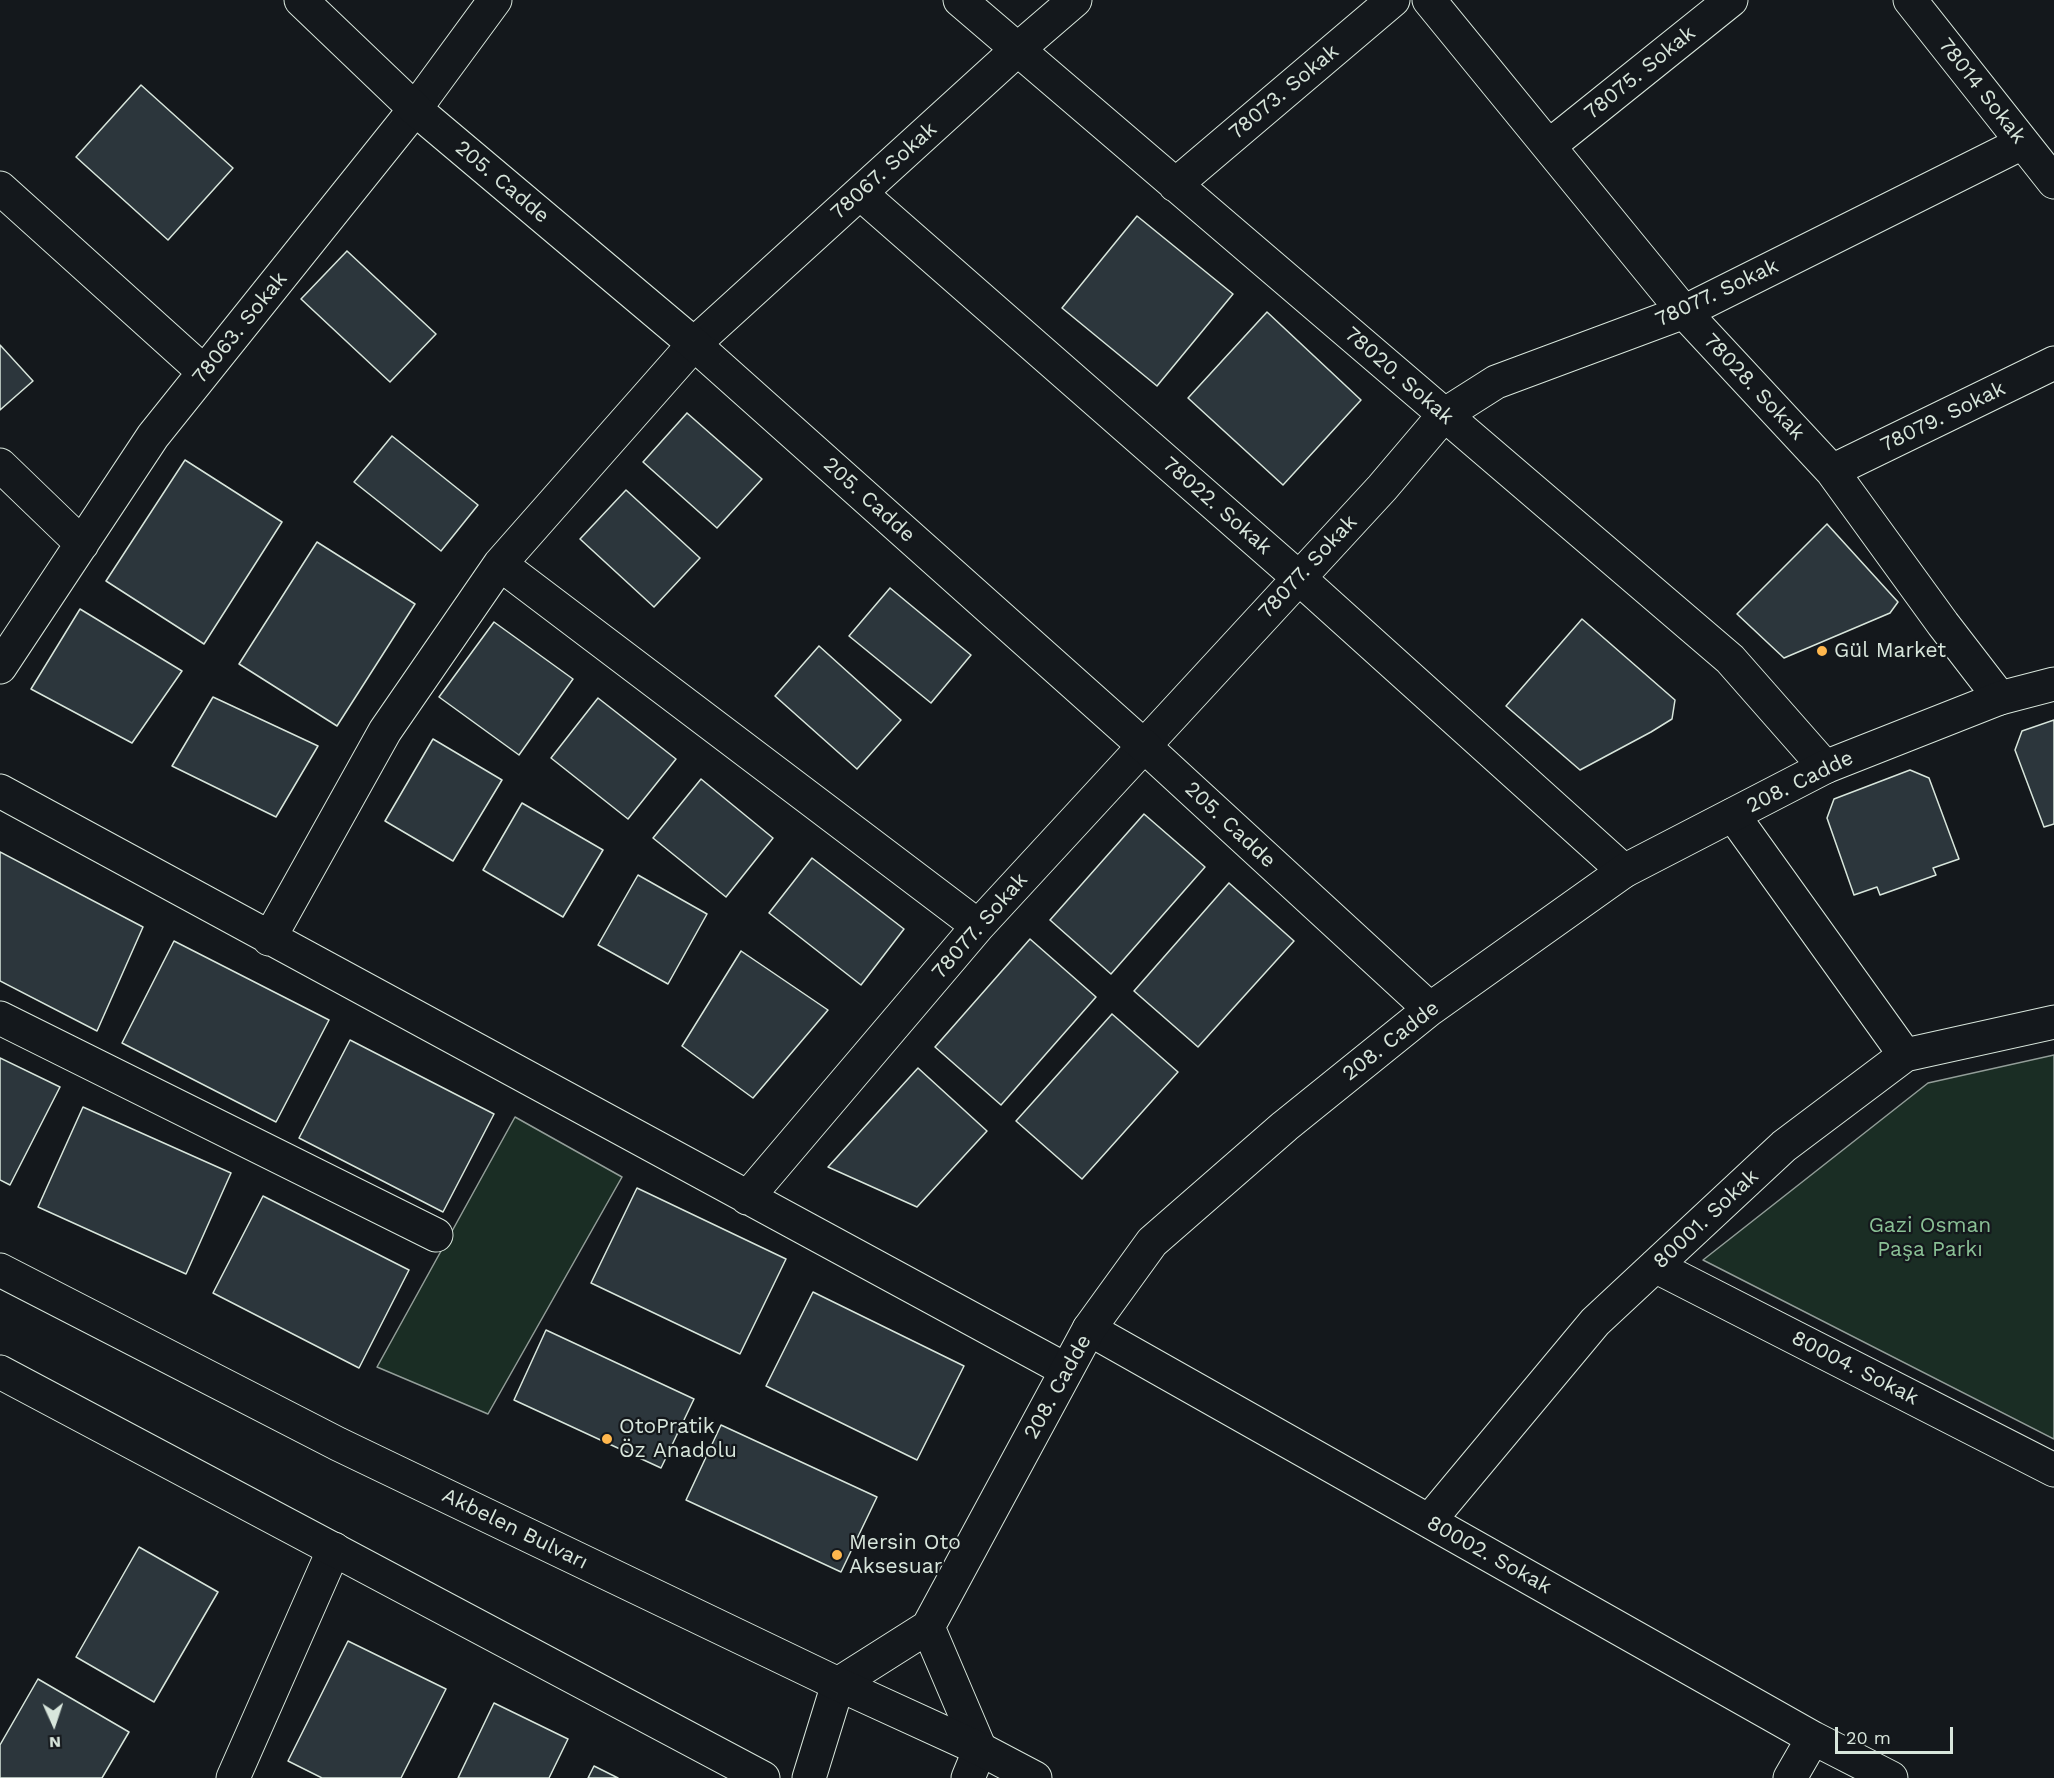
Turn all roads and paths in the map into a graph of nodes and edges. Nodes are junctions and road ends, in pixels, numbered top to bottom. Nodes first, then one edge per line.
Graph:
1 (301, 0) edge
2 (495, 0) edge
3 (960, 0) edge
4 (1076, 0) edge
5 (1393, 0) edge
6 (1429, 0) edge
7 (1731, 0) edge
8 (1910, 0) edge
9 (1017, 50) junction
10 (415, 109) junction
11 (2022, 143) junction
12 (1548, 146) junction
13 (2054, 182) edge
14 (1175, 185) junction
15 (0, 188) edge
16 (860, 193) junction
17 (1684, 312) junction
18 (694, 344) junction
19 (2054, 363) edge
20 (204, 372) junction
21 (1444, 415) junction
22 (0, 465) edge
23 (1832, 471) junction
24 (82, 544) junction
25 (500, 564) junction
26 (1299, 578) junction
27 (0, 667) edge
28 (2054, 684) edge
29 (2000, 698) junction
30 (1143, 745) junction
31 (1825, 767) junction
32 (0, 791) edge
33 (1733, 815) junction
34 (1624, 871) junction
35 (978, 926) junction
36 (269, 939) junction
37 (1430, 1009) junction
38 (0, 1018) edge
39 (2054, 1022) edge
40 (1905, 1055) junction
41 (747, 1198) junction
42 (436, 1235) dead end
43 (1655, 1266) junction
44 (0, 1270) edge
45 (1089, 1329) junction
46 (1066, 1370) junction
47 (0, 1372) edge
48 (2054, 1470) edge
49 (1429, 1521) junction
50 (334, 1549) junction
51 (928, 1627) junction
52 (838, 1683) junction
53 (1813, 1738) junction
54 (974, 1763) edge
55 (233, 1778) edge
56 (763, 1778) edge
57 (809, 1778) edge
58 (1035, 1778) edge
59 (1790, 1778) edge
60 (1891, 1778) edge

1 - 10 street, 205. Cadde
2 - 10 street, 78063. Sokak
3 - 9 street, 78020. Sokak
4 - 9 street, 78067. Sokak
5 - 14 street, 78073. Sokak
6 - 12 street, 78028. Sokak
7 - 12 street, 78075. Sokak
8 - 11 street, 78014 Sokak
9 - 14 street, 78020. Sokak
9 - 16 street, 78067. Sokak
10 - 18 street, 205. Cadde
10 - 20 street, 78063. Sokak
11 - 13 street, 78014 Sokak
11 - 17 street, 78077. Sokak
12 - 17 street, 78028. Sokak
14 - 21 street, 78020. Sokak
15 - 20 street
16 - 18 street, 78067. Sokak
16 - 26 street, 78022. Sokak
17 - 21 street, 78077. Sokak
17 - 23 street, 78028. Sokak
18 - 25 street, 78067. Sokak
18 - 30 street, 205. Cadde
19 - 23 street, 78079. Sokak
20 - 24 street, 78063. Sokak
21 - 26 street, 78077. Sokak
21 - 31 street, 78020. Sokak
22 - 24 street
23 - 29 street, 78028. Sokak
24 - 27 street, 78063. Sokak
25 - 35 street
25 - 36 street, 78067. Sokak
26 - 30 street, 78077. Sokak
26 - 34 street, 78022. Sokak
28 - 29 street, 208. Cadde
29 - 31 street, 208. Cadde
30 - 35 street, 78077. Sokak
30 - 37 street, 205. Cadde
31 - 33 street, 208. Cadde
32 - 36 street
33 - 34 street, 208. Cadde
33 - 40 street
34 - 37 street, 208. Cadde
35 - 41 street, 78077. Sokak
36 - 41 street
37 - 45 street, 208. Cadde
38 - 42 street
39 - 40 street, 80001. Sokak
40 - 43 street, 80001. Sokak
41 - 46 street
43 - 48 street, 80004. Sokak
43 - 49 street, 80001. Sokak
44 - 52 street, Akbelen Bulvarı
45 - 46 street, 208. Cadde
45 - 49 street, 80002. Sokak
46 - 51 street, 208. Cadde
47 - 50 street
49 - 53 street, 80002. Sokak
50 - 55 street
50 - 56 street
51 - 52 street
51 - 54 street
52 - 54 street, Akbelen Bulvarı
52 - 57 street
53 - 59 street
53 - 60 street, 80002. Sokak
54 - 58 street, Akbelen Bulvarı

